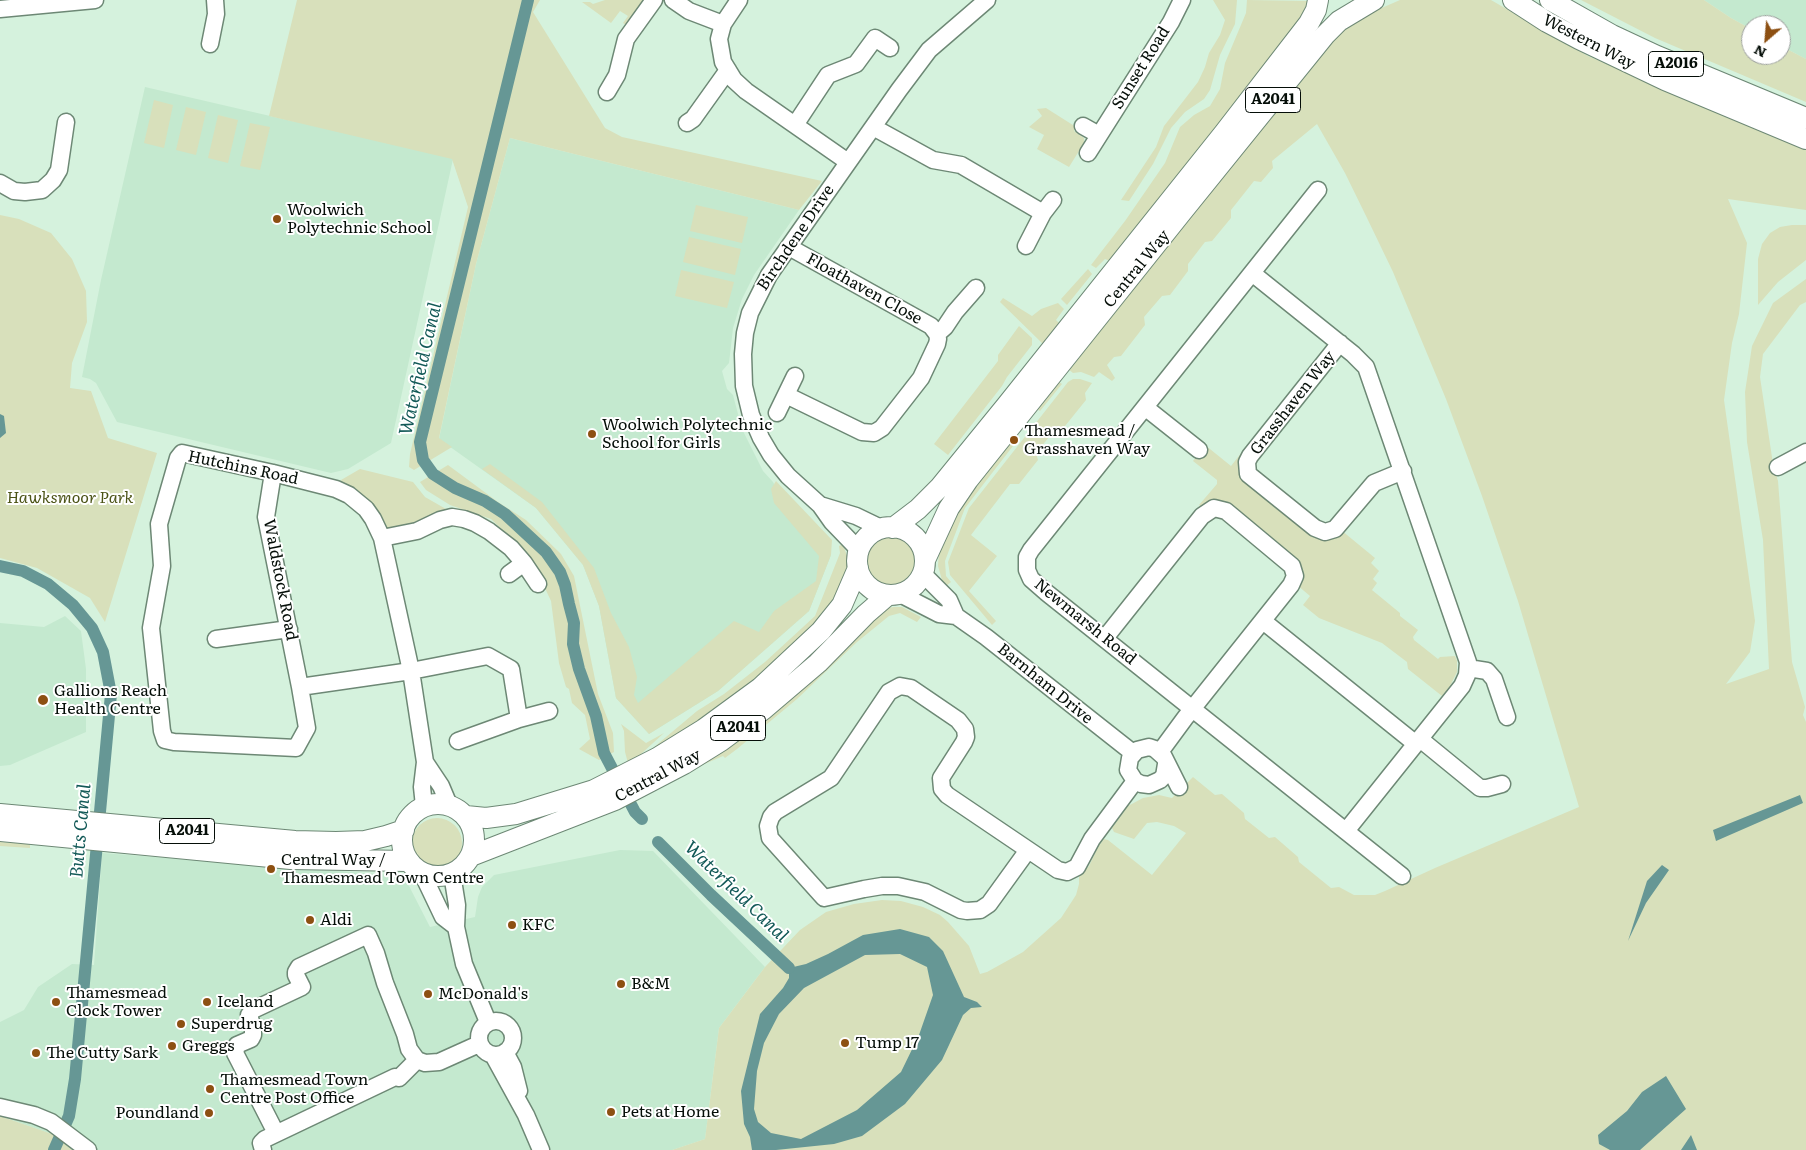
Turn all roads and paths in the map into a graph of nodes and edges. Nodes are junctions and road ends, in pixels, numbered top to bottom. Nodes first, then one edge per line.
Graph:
1 (96, 0) edge
2 (215, 0) edge
3 (654, 0) edge
4 (673, 0) edge
5 (739, 0) edge
6 (987, 0) edge
7 (1182, 0) edge
8 (1318, 0) edge
9 (1374, 0) edge
10 (1513, 0) edge
11 (1550, 0) edge
12 (74, 1) edge
13 (0, 9) edge
14 (723, 24) junction
15 (210, 44) dead end
16 (890, 48) dead end
17 (728, 70) junction
18 (607, 92) dead end
19 (1806, 118) edge
20 (66, 122) dead end
21 (688, 123) dead end
22 (796, 125) junction
23 (1083, 126) dead end
24 (873, 127) junction
25 (1099, 135) junction
26 (1806, 138) edge
27 (1088, 154) dead end
28 (848, 162) junction
29 (0, 183) edge
30 (1318, 190) dead end
31 (1026, 246) dead end
32 (788, 247) junction
33 (1252, 273) junction
34 (976, 288) dead end
35 (937, 334) junction
36 (1340, 343) junction
37 (796, 376) dead end
38 (786, 395) junction
39 (1146, 408) junction
40 (778, 413) dead end
41 (1199, 450) dead end
42 (1806, 452) edge
43 (1778, 467) dead end
44 (1403, 471) junction
45 (273, 473) junction
46 (820, 505) junction
47 (888, 528) junction
48 (382, 538) junction
49 (859, 559) junction
50 (524, 563) junction
51 (924, 567) junction
52 (509, 574) dead end
53 (538, 584) dead end
54 (894, 594) junction
55 (956, 616) junction
56 (1262, 621) junction
57 (288, 629) junction
58 (1105, 638) junction
59 (216, 639) dead end
60 (1468, 668) junction
61 (412, 671) junction
62 (300, 687) junction
63 (1192, 708) junction
64 (549, 710) dead end
65 (1507, 716) dead end
66 (519, 719) junction
67 (162, 731) joint
68 (458, 741) dead end
69 (1418, 741) junction
70 (1133, 753) junction
71 (1163, 758) junction
72 (425, 762) junction
73 (635, 780) junction
74 (1142, 783) junction
75 (1502, 784) dead end
76 (612, 792) junction
77 (424, 806) junction
78 (458, 811) junction
79 (0, 814) edge
80 (82, 829) junction
81 (404, 830) junction
82 (0, 831) edge
83 (1346, 831) junction
84 (119, 833) junction
85 (1028, 850) junction
86 (471, 856) junction
87 (415, 867) junction
88 (452, 874) junction
89 (1402, 876) dead end
90 (456, 927) junction
91 (488, 1022) junction
92 (479, 1044) junction
93 (499, 1054) junction
94 (417, 1060) junction
95 (0, 1107) edge
96 (276, 1133) junction
97 (83, 1146) edge
98 (262, 1148) edge
99 (541, 1150) edge

1 - 12 street
2 - 15 street
3 - 18 street
4 - 14 street
5 - 14 street
6 - 24 street, Birchdene Drive
7 - 25 street, Sunset Road
8 - 47 main road, Central Way / A2041
9 - 51 main road, Central Way / A2041
10 - 26 main road, Western Way / A2016
11 - 19 main road, Western Way / A2016
12 - 13 street
14 - 17 street
16 - 22 street
17 - 21 street
17 - 22 street
20 - 29 street
22 - 28 street
23 - 25 street
24 - 28 street, Birchdene Drive
24 - 31 street
25 - 27 street, Sunset Road
28 - 32 street, Birchdene Drive
30 - 33 street, Newmarsh Road
32 - 35 street, Floathaven Close
32 - 46 street, Birchdene Drive
33 - 36 street
33 - 39 street, Newmarsh Road
34 - 35 street, Floathaven Close
35 - 38 street, Floathaven Close
36 - 44 street
36 - 44 street, Grasshaven Way
37 - 38 street
38 - 40 street
39 - 41 street
39 - 58 street, Newmarsh Road
42 - 43 street
44 - 60 street
45 - 48 street, Hutchins Road
45 - 57 street, Waldstock Road
45 - 67 street, Hutchins Road
46 - 47 street, Birchdene Drive
46 - 49 street, Birchdene Drive
47 - 49 main road, Central Way / A2041
47 - 51 main road
48 - 50 street
48 - 61 street, Hutchins Road
49 - 54 main road
49 - 73 main road, Central Way / A2041
50 - 52 street
50 - 53 street
51 - 54 main road, Central Way / A2041
51 - 55 street, Barnham Drive
54 - 55 street, Barnham Drive
54 - 73 main road, Central Way / A2041
55 - 70 street, Barnham Drive
56 - 58 street
56 - 63 street
56 - 69 street
57 - 59 street
57 - 62 street, Waldstock Road
58 - 63 street, Newmarsh Road
60 - 65 street
60 - 69 street
61 - 62 street
61 - 66 street
61 - 72 street, Hutchins Road
62 - 67 street, Waldstock Road
63 - 71 street
63 - 83 street, Newmarsh Road
64 - 66 street
66 - 68 street
69 - 75 street
69 - 83 street
70 - 71 street
70 - 74 street
71 - 74 street
71 - 74 street
72 - 77 street, Hutchins Road
72 - 78 street, Hutchins Road
73 - 76 main road, Central Way / A2041
74 - 85 street
76 - 78 main road, Central Way / A2041
76 - 86 main road, Central Way / A2041
77 - 78 main road
77 - 81 main road
78 - 86 main road
79 - 80 main road, A2041
80 - 82 main road, A2041
80 - 84 main road, A2041
81 - 84 main road, A2041
81 - 87 main road
83 - 89 street, Newmarsh Road
84 - 87 main road, A2041
85 - 85 street
86 - 88 main road
87 - 88 main road
87 - 90 street
88 - 90 street
90 - 91 street
91 - 92 street
91 - 93 street
92 - 93 street
92 - 94 street
93 - 99 street
94 - 96 street
94 - 96 street
95 - 97 street
96 - 98 street

